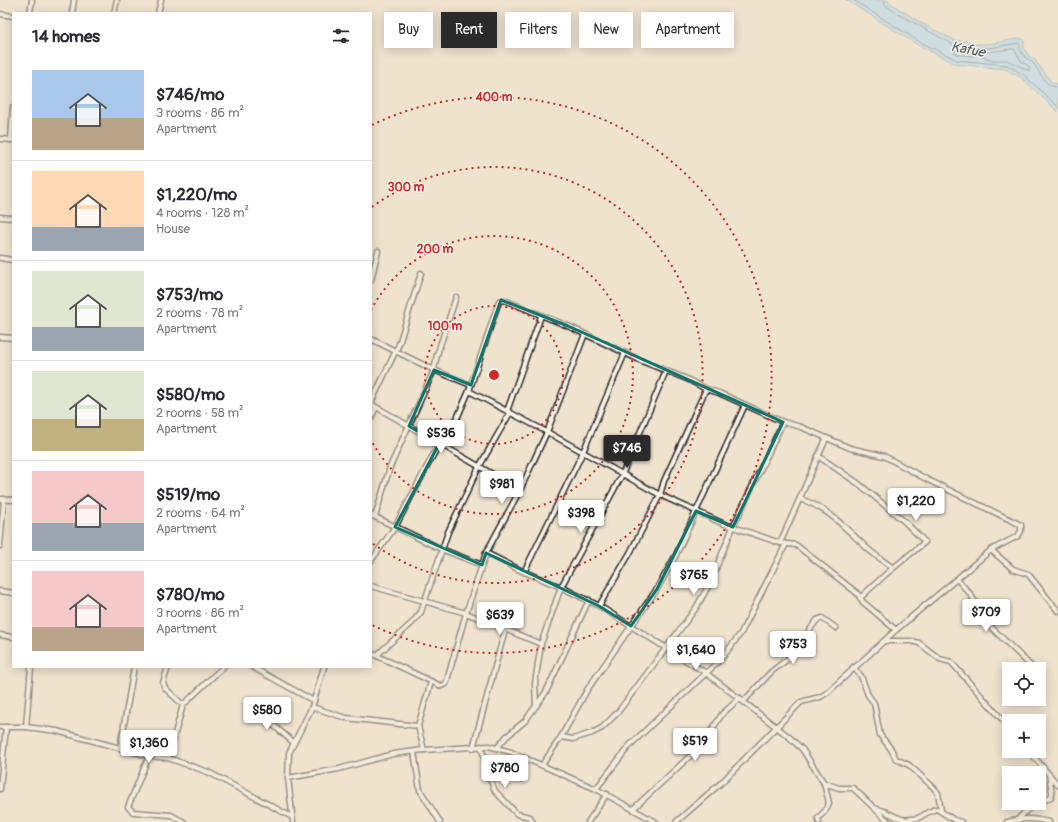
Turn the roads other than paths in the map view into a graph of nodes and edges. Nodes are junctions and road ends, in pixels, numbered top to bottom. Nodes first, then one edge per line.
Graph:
1 (32, 0) edge
2 (74, 0) edge
3 (117, 0) edge
4 (161, 0) edge
5 (30, 12) edge
6 (72, 12) edge
7 (114, 12) edge
8 (158, 12) edge
9 (0, 14) edge
10 (12, 16) edge
11 (0, 139) edge
12 (12, 140) edge
13 (0, 217) edge
14 (12, 218) edge
15 (378, 251) dead end
16 (0, 258) edge
17 (12, 260) edge
18 (421, 273) dead end
19 (372, 276) edge
20 (456, 297) dead end
21 (541, 316) junction
22 (585, 334) junction
23 (0, 337) edge
24 (12, 338) edge
25 (372, 340) edge
26 (395, 351) junction
27 (625, 354) junction
28 (434, 370) junction
29 (666, 371) junction
30 (471, 385) junction
31 (706, 389) junction
32 (469, 392) junction
33 (372, 402) edge
34 (372, 405) edge
35 (746, 405) junction
36 (376, 407) junction
37 (509, 412) junction
38 (372, 417) edge
39 (783, 422) junction
40 (409, 426) junction
41 (547, 432) junction
42 (826, 439) junction
43 (439, 444) junction
44 (445, 446) junction
45 (583, 452) junction
46 (818, 456) junction
47 (479, 467) junction
48 (622, 475) junction
49 (520, 490) junction
50 (660, 495) junction
51 (2, 499) edge
52 (800, 499) junction
53 (12, 500) edge
54 (696, 511) junction
55 (373, 516) edge
56 (395, 527) junction
57 (733, 527) junction
58 (780, 542) junction
59 (786, 544) junction
60 (0, 546) edge
61 (441, 549) junction
62 (991, 550) junction
63 (486, 552) junction
64 (372, 560) edge
65 (482, 565) junction
66 (893, 568) junction
67 (524, 572) junction
68 (957, 579) junction
69 (372, 586) edge
70 (561, 586) junction
71 (0, 591) edge
72 (12, 593) edge
73 (860, 598) junction
74 (589, 600) junction
75 (425, 601) junction
76 (599, 606) junction
77 (1058, 611) edge
78 (466, 613) junction
79 (631, 626) junction
80 (836, 628) dead end
81 (505, 630) junction
82 (896, 630) junction
83 (0, 635) edge
84 (12, 637) edge
85 (884, 641) junction
86 (541, 644) junction
87 (668, 648) junction
88 (372, 653) edge
89 (377, 655) junction
90 (1027, 662) edge
91 (854, 667) junction
92 (31, 668) edge
93 (134, 668) edge
94 (168, 668) edge
95 (222, 668) edge
96 (254, 668) edge
97 (324, 668) edge
98 (706, 673) junction
99 (431, 682) junction
100 (742, 699) junction
101 (314, 701) junction
102 (183, 705) junction
103 (536, 706) junction
104 (252, 707) dead end
105 (312, 707) junction
106 (1002, 719) edge
107 (418, 726) junction
108 (0, 727) edge
109 (6, 727) junction
110 (26, 727) junction
111 (775, 728) junction
112 (561, 737) junction
113 (293, 742) junction
114 (482, 746) junction
115 (120, 748) junction
116 (473, 748) junction
117 (497, 748) junction
118 (424, 750) junction
119 (414, 752) junction
120 (149, 756) junction
121 (168, 758) junction
122 (1035, 758) edge
123 (542, 765) junction
124 (1049, 775) junction
125 (288, 778) junction
126 (824, 783) junction
127 (1058, 785) edge
128 (0, 789) edge
129 (596, 789) junction
130 (607, 794) junction
131 (874, 808) junction
132 (633, 809) junction
133 (941, 810) junction
134 (292, 817) junction
135 (1019, 818) junction
136 (953, 821) edge
137 (184, 822) edge
138 (293, 822) edge
139 (440, 822) edge
140 (533, 822) edge
141 (588, 822) edge
142 (656, 822) edge
143 (676, 822) edge
144 (819, 822) edge
145 (889, 822) edge
146 (961, 822) edge
147 (1007, 822) edge
148 (1049, 822) edge

1 - 5 street
2 - 6 street
3 - 7 street
4 - 8 street
9 - 10 street
11 - 12 street
13 - 14 street
15 - 19 street
16 - 17 street
18 - 26 street
20 - 28 street
21 - 22 street
21 - 30 street
21 - 37 street
22 - 27 street
22 - 41 street
23 - 24 street
25 - 26 street
26 - 28 street
26 - 33 street
27 - 29 street
27 - 45 street
28 - 30 street
28 - 40 street
29 - 31 street
29 - 48 street
30 - 32 street
31 - 35 street
31 - 50 street
32 - 37 street
32 - 44 street
34 - 36 street
35 - 39 street
35 - 54 street
36 - 38 street
36 - 40 street
37 - 41 street
37 - 47 street
39 - 42 street
39 - 57 street
40 - 43 street
40 - 55 street
41 - 45 street
41 - 49 street
42 - 46 street
42 - 62 street
43 - 44 street
43 - 56 street
44 - 47 street
45 - 48 street
45 - 67 street
46 - 52 street
46 - 66 street
47 - 49 street
47 - 61 street
48 - 50 street
48 - 70 street
49 - 63 street
50 - 54 street
50 - 76 street
51 - 53 street
51 - 60 street
52 - 58 street
52 - 66 street
54 - 57 street
54 - 79 street
55 - 56 street
56 - 61 street
56 - 64 street
57 - 58 street
57 - 87 street
58 - 59 street
59 - 73 street
59 - 98 street
61 - 65 street
61 - 75 street
62 - 68 street
62 - 77 street
63 - 65 street
63 - 67 street
65 - 78 street
66 - 73 street
67 - 70 street
68 - 82 street
68 - 90 street
69 - 75 street
70 - 74 street
70 - 86 street
71 - 72 street
73 - 82 street
74 - 76 street
74 - 103 street
75 - 78 street
75 - 89 street
76 - 79 street
78 - 81 street
78 - 99 street
79 - 87 street
79 - 112 street
80 - 100 street
81 - 86 street
81 - 116 street
82 - 85 street
83 - 84 street
85 - 91 street
85 - 106 street
86 - 103 street
87 - 98 street
87 - 112 street
88 - 89 street
89 - 99 street
91 - 111 street
91 - 133 street
92 - 110 street
93 - 115 street
94 - 102 street
95 - 102 street
96 - 101 street
97 - 101 street
98 - 100 street
98 - 129 street
99 - 107 street
100 - 111 street
100 - 132 street
101 - 105 street
102 - 121 street
103 - 117 street
104 - 113 street
105 - 107 street
105 - 113 street
107 - 118 street
108 - 109 street
109 - 110 street
109 - 128 street
110 - 115 street
111 - 126 street
111 - 143 street
112 - 123 street
113 - 125 street
114 - 116 street
114 - 117 street
114 - 140 street
115 - 120 street
116 - 118 street
117 - 123 street
118 - 119 street
119 - 125 street
119 - 139 street
120 - 121 street
120 - 137 street
121 - 134 street
122 - 124 street
123 - 129 street
124 - 127 street
124 - 135 street
125 - 134 street
126 - 131 street
126 - 144 street
129 - 130 street
130 - 132 street
130 - 141 street
131 - 133 street
131 - 145 street
132 - 142 street
133 - 136 street
134 - 138 street
135 - 147 street
135 - 148 street
136 - 146 street

